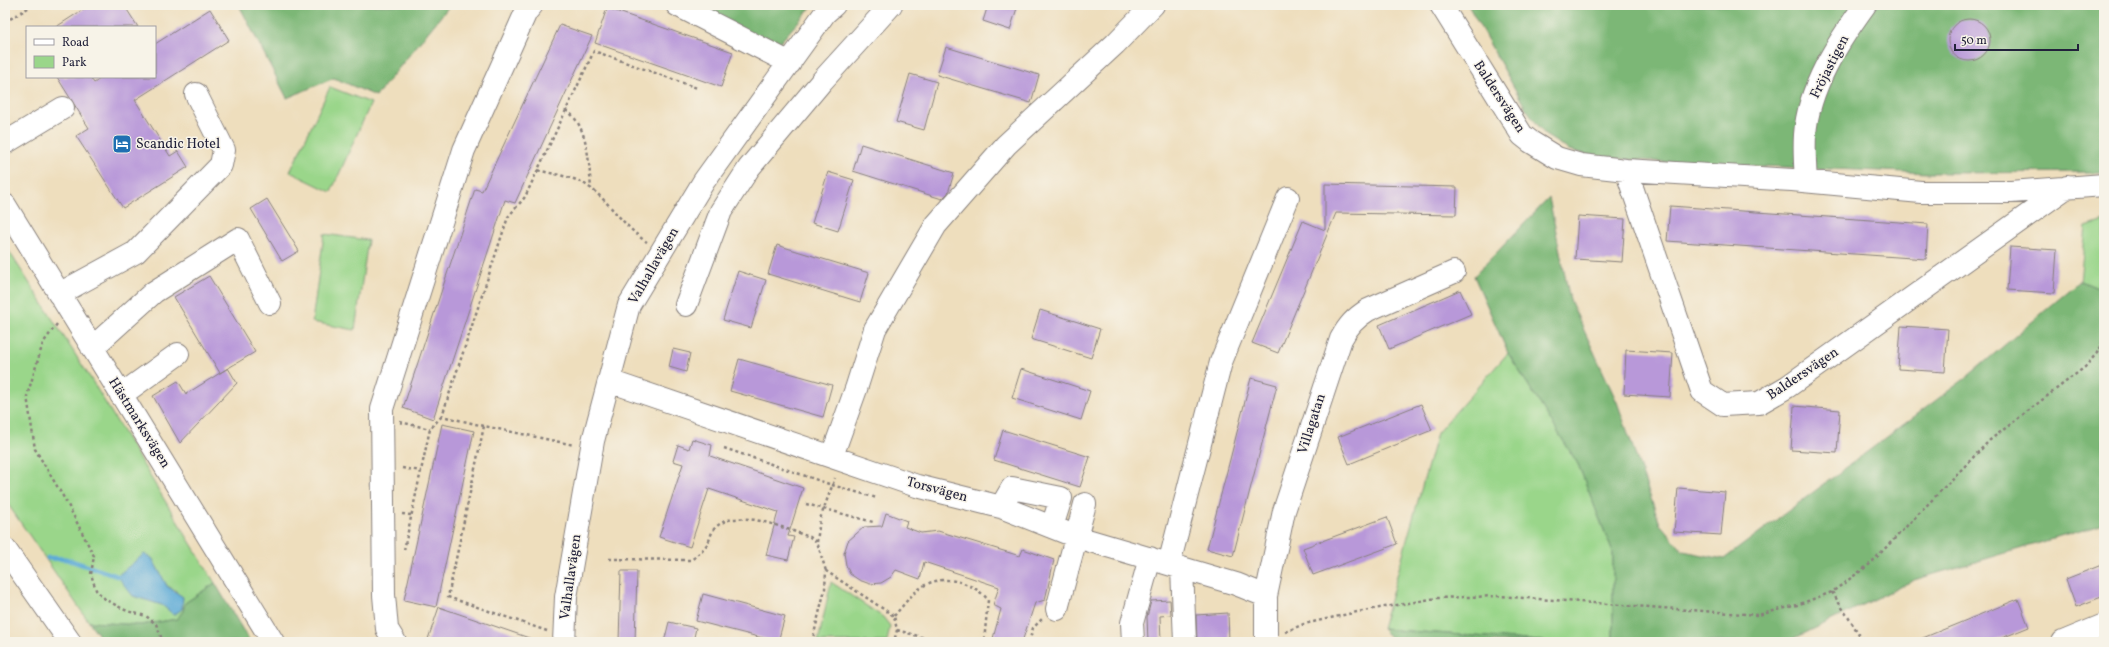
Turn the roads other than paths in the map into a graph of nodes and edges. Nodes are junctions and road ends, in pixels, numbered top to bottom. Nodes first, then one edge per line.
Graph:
1 (532, 5) edge
2 (677, 5) edge
3 (834, 5) edge
4 (891, 5) edge
5 (1153, 5) edge
6 (1441, 5) edge
7 (1865, 5) edge
8 (790, 63) junction
9 (196, 94) dead end
10 (63, 108) dead end
11 (5, 143) edge
12 (1626, 170) junction
13 (1806, 181) junction
14 (2104, 184) edge
15 (2067, 187) junction
16 (697, 194) junction
17 (1288, 198) dead end
18 (5, 204) edge
19 (721, 212) junction
20 (1454, 272) dead end
21 (63, 302) junction
22 (270, 303) dead end
23 (686, 305) dead end
24 (92, 348) junction
25 (178, 354) dead end
26 (609, 381) junction
27 (121, 395) junction
28 (836, 458) junction
29 (1085, 504) dead end
30 (1001, 507) junction
31 (1052, 527) junction
32 (1077, 537) junction
33 (5, 549) edge
34 (1167, 563) junction
35 (1266, 596) junction
36 (1057, 609) road end
37 (2104, 625) edge
38 (564, 640) edge
39 (1266, 641) edge
40 (70, 642) edge
41 (273, 642) edge
42 (395, 642) edge
43 (1133, 642) edge
44 (1185, 642) edge
45 (2063, 642) edge

1 - 42 main road
2 - 8 main road
3 - 8 main road, Valhallavägen
4 - 19 main road
5 - 28 main road
6 - 12 main road, Baldersvägen
7 - 13 main road, Fröjastigen
8 - 16 main road, Valhallavägen
9 - 21 main road
10 - 11 main road
12 - 13 main road, Baldersvägen
12 - 15 main road, Baldersvägen
13 - 15 main road, Baldersvägen
14 - 15 main road, Baldersvägen
16 - 19 main road
16 - 26 main road, Valhallavägen
17 - 34 main road
18 - 21 main road, Hästmarksvägen
19 - 23 main road
20 - 35 main road, Villagatan
21 - 24 main road, Hästmarksvägen
22 - 24 main road
24 - 27 main road, Hästmarksvägen
25 - 27 main road
26 - 28 main road, Torsvägen
26 - 38 main road, Valhallavägen
27 - 41 main road, Hästmarksvägen
28 - 30 main road, Torsvägen
29 - 32 main road
30 - 31 main road, Torsvägen
30 - 31 main road
31 - 32 main road, Torsvägen
32 - 34 main road, Torsvägen
32 - 36 main road
33 - 40 main road
34 - 35 main road, Torsvägen
34 - 43 main road
34 - 44 main road
35 - 39 main road, Villagatan
37 - 45 main road

